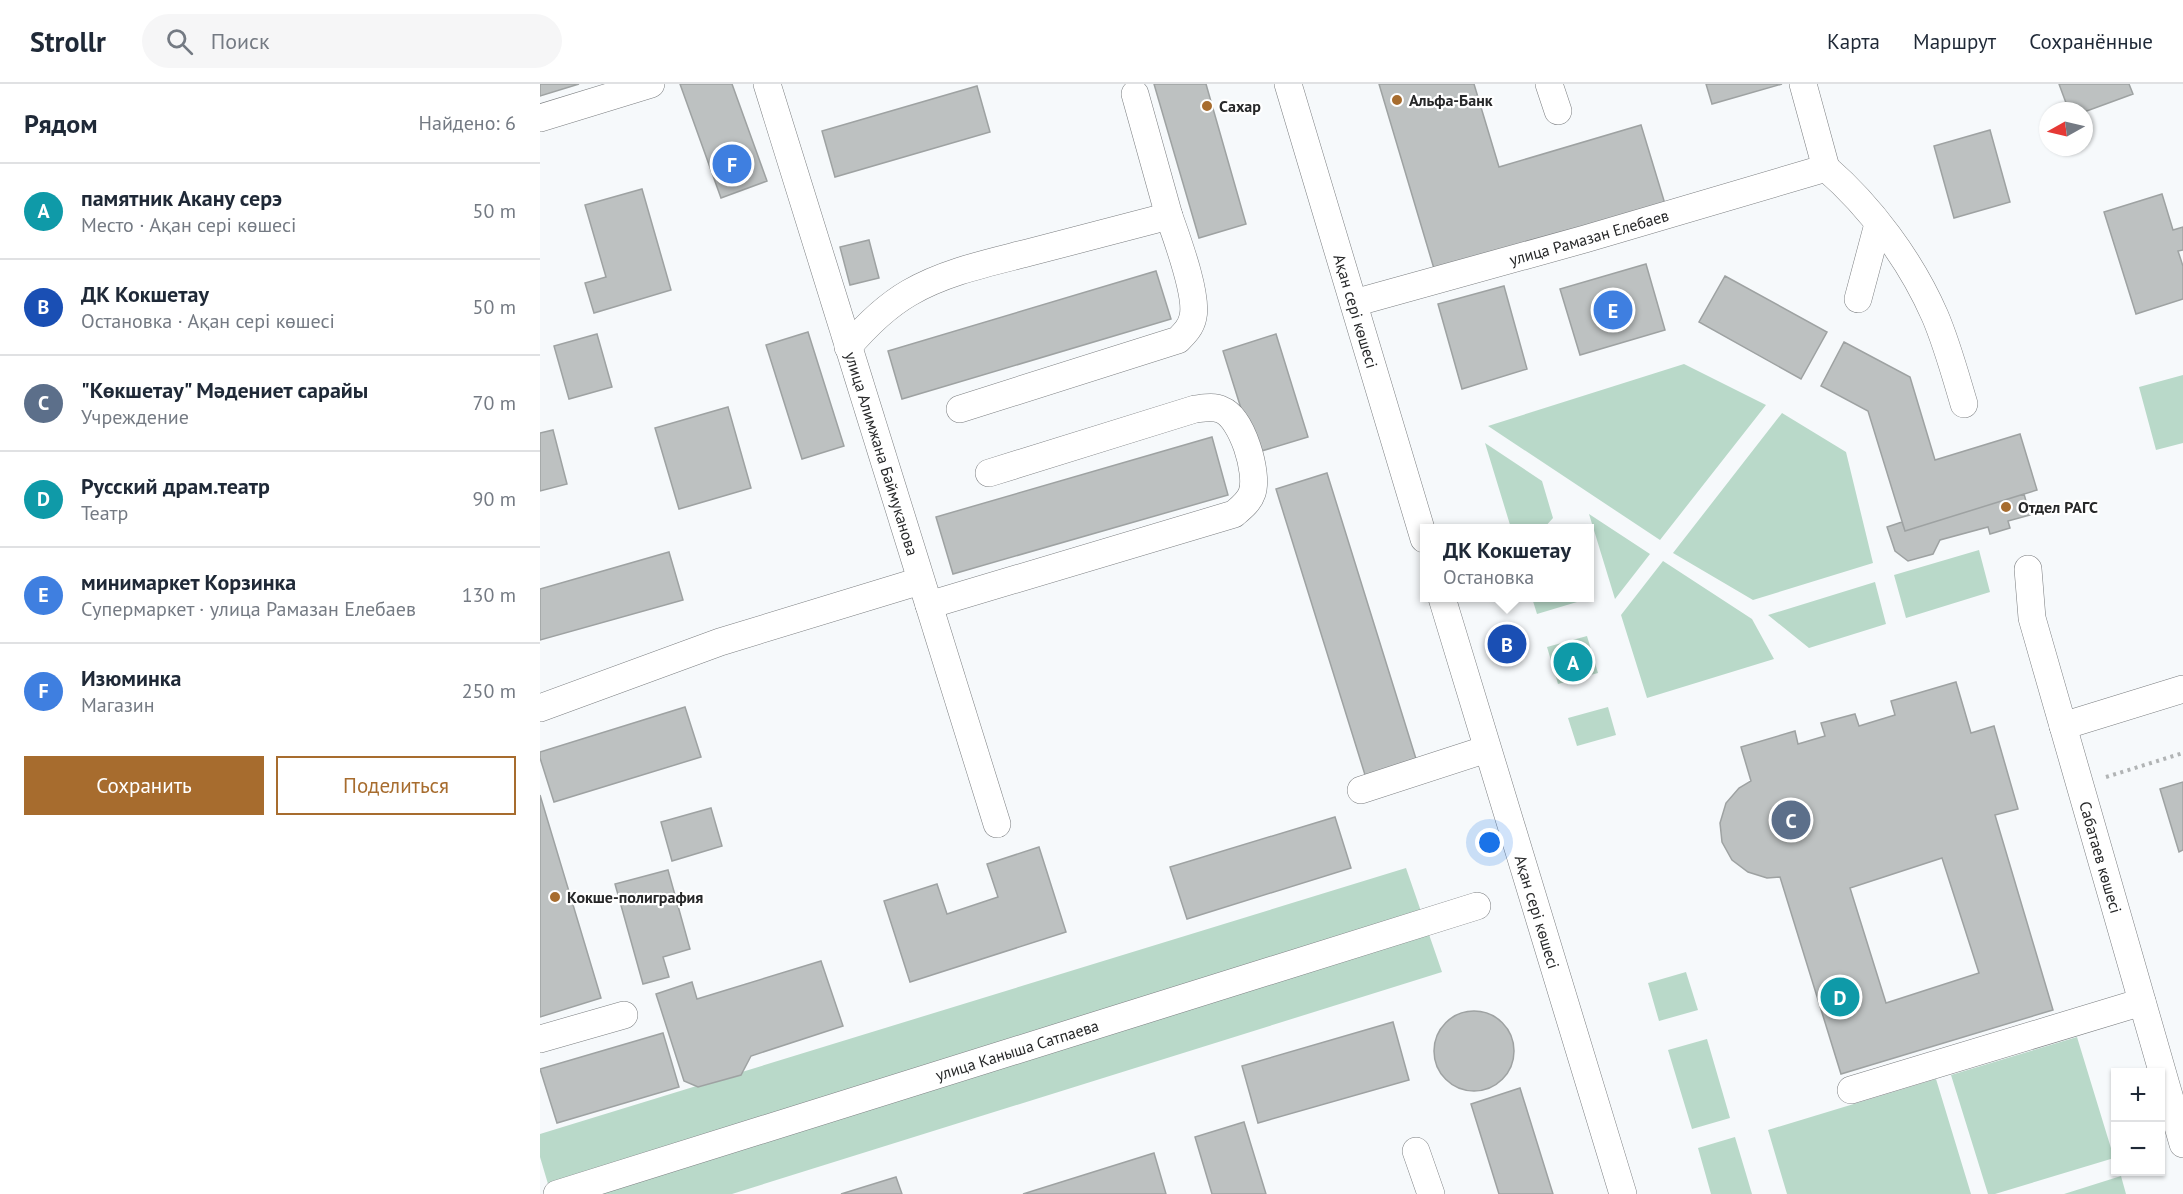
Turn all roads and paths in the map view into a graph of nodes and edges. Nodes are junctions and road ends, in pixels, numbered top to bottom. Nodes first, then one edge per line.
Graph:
1 (651, 84) edge
2 (767, 84) edge
3 (1288, 84) edge
4 (1550, 84) edge
5 (1803, 84) edge
6 (1135, 94) dead end
7 (1558, 111) dead end
8 (540, 118) edge
9 (1826, 168) junction
10 (1169, 216) junction
11 (1878, 224) junction
12 (1858, 299) dead end
13 (1354, 303) junction
14 (848, 347) junction
15 (1964, 404) dead end
16 (960, 409) dead end
17 (989, 473) dead end
18 (1420, 524) edge
19 (2028, 569) dead end
20 (924, 593) junction
21 (1443, 602) edge
22 (2183, 689) edge
23 (540, 708) edge
24 (2063, 726) junction
25 (1487, 749) junction
26 (2183, 753) edge
27 (2080, 785) junction
28 (1361, 790) dead end
29 (997, 824) dead end
30 (1477, 906) dead end
31 (2142, 1002) junction
32 (624, 1015) dead end
33 (540, 1039) edge
34 (1851, 1090) dead end
35 (2183, 1144) edge
36 (1416, 1151) dead end
37 (557, 1194) edge
38 (1431, 1194) edge
39 (1623, 1194) edge

1 - 8 street
2 - 14 street, улица Алимжана Баймуканова
3 - 13 street, Ақан сері көшесі
4 - 7 street
5 - 9 street
6 - 10 street
9 - 11 street
9 - 13 street, улица Рамазан Елебаев
10 - 14 street
10 - 16 street
11 - 12 street
11 - 15 street
13 - 18 street, Ақан сері көшесі
14 - 20 street, улица Алимжана Баймуканова
17 - 20 street
19 - 24 street, Сабатаев көшесі
20 - 23 street
20 - 29 street, улица Алимжана Баймуканова
21 - 25 street, Ақан сері көшесі
22 - 24 street
24 - 27 street, Сабатаев көшесі
25 - 28 street
25 - 39 street, Ақан сері көшесі
26 - 27 path
27 - 31 street, Сабатаев көшесі
30 - 37 street, улица Каныша Сатпаева
31 - 34 street
31 - 35 street, Сабатаев көшесі
32 - 33 street
36 - 38 street

